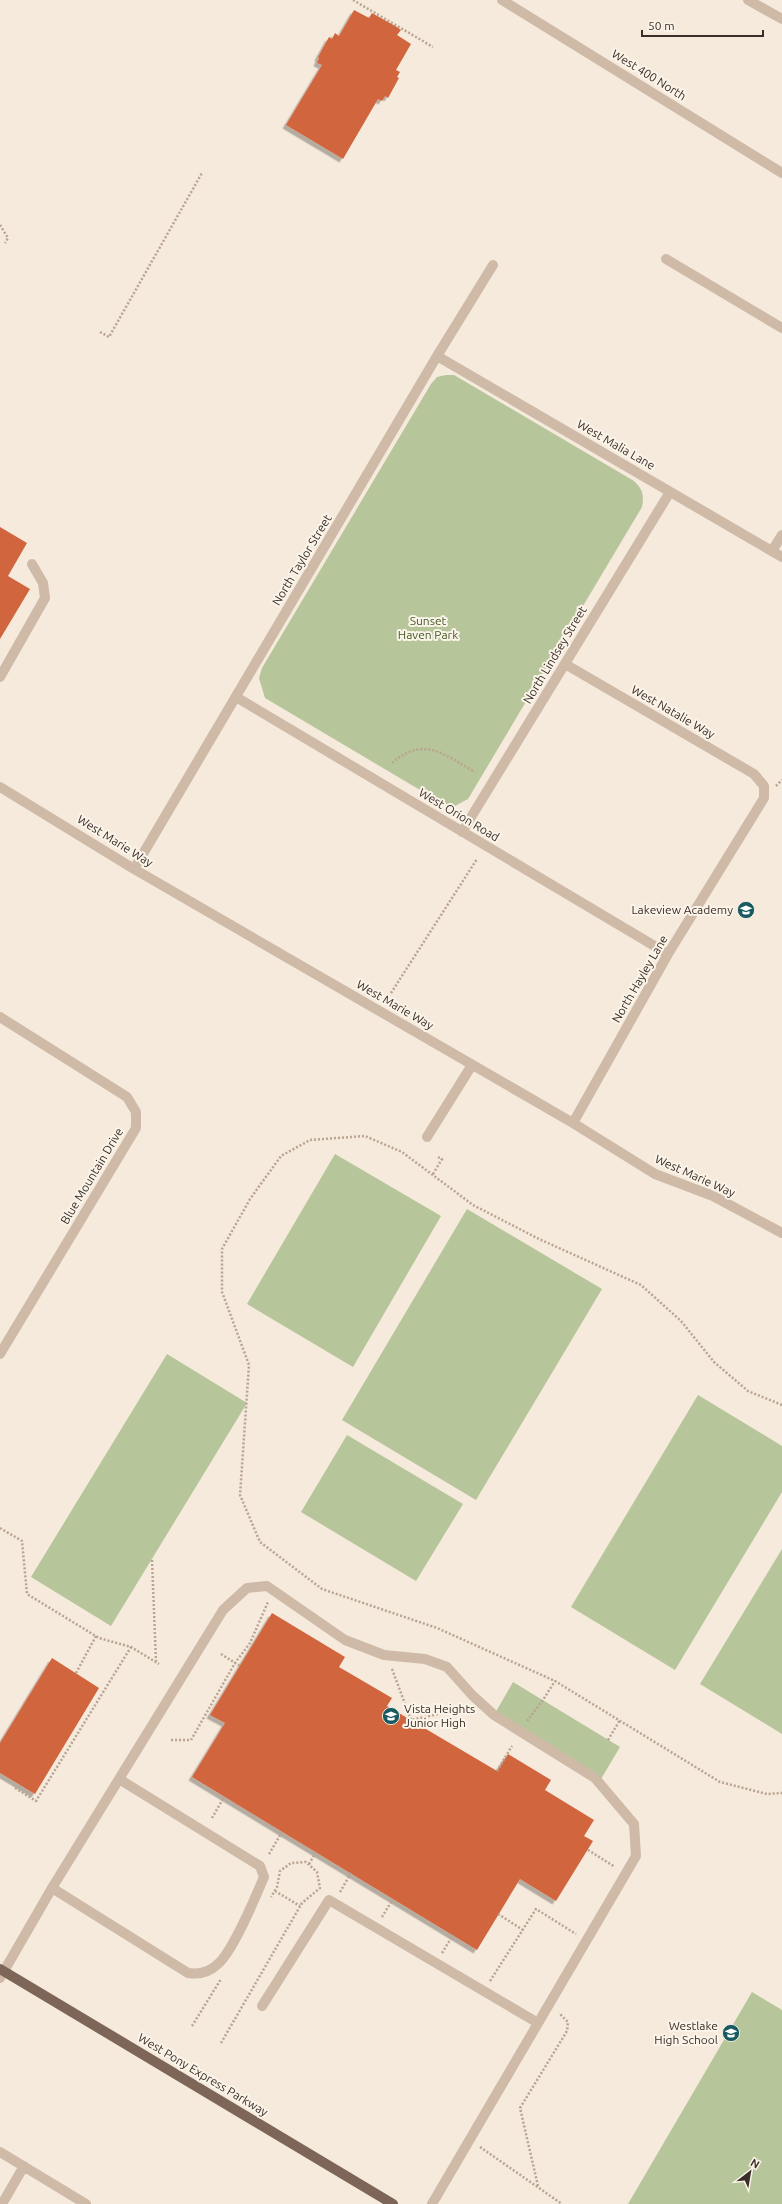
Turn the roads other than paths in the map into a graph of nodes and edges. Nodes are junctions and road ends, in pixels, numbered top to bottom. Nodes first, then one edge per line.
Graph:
1 (502, 0) edge
2 (748, 0) edge
3 (782, 19) edge
4 (782, 173) edge
5 (666, 259) dead end
6 (494, 265) dead end
7 (782, 328) edge
8 (438, 356) junction
9 (670, 492) junction
10 (782, 535) edge
11 (772, 551) junction
12 (782, 557) edge
13 (32, 564) dead end
14 (565, 664) junction
15 (0, 677) edge
16 (236, 697) junction
17 (764, 786) joint
18 (0, 787) edge
19 (462, 832) junction
20 (134, 869) junction
21 (668, 954) junction
22 (0, 1017) edge
23 (472, 1065) junction
24 (573, 1124) junction
25 (426, 1137) dead end
26 (782, 1233) edge
27 (0, 1354) edge
28 (119, 1779) junction
29 (52, 1888) junction
30 (2, 1973) edge
31 (262, 2006) dead end
32 (538, 2023) junction
33 (0, 2152) edge
34 (24, 2166) junction
35 (2, 2204) edge
36 (86, 2204) edge
37 (393, 2204) edge
38 (432, 2204) edge

1 - 4 street, West 400 North
2 - 3 street
5 - 7 street
6 - 8 street, North Taylor Street
8 - 9 street, West Malia Lane
8 - 16 street, North Taylor Street
9 - 11 street, West Malia Lane
9 - 14 street, North Lindsey Street
10 - 11 street
11 - 12 street, West Malia Lane
13 - 15 street
14 - 17 street, West Natalie Way
14 - 19 street, North Lindsey Street
16 - 19 street, West Orion Road
16 - 20 street, North Taylor Street
17 - 21 street, North Hayley Lane
18 - 20 street, West Marie Way
19 - 21 street, West Orion Road
20 - 23 street, West Marie Way
21 - 24 street, North Hayley Lane
22 - 27 street, Blue Mountain Drive
23 - 24 street, West Marie Way
23 - 25 street
24 - 26 street, West Marie Way
28 - 29 street
28 - 29 street
28 - 32 street
29 - 30 street
30 - 37 main road, West Pony Express Parkway
31 - 32 street
32 - 38 street
33 - 34 street
34 - 35 street
34 - 36 street

